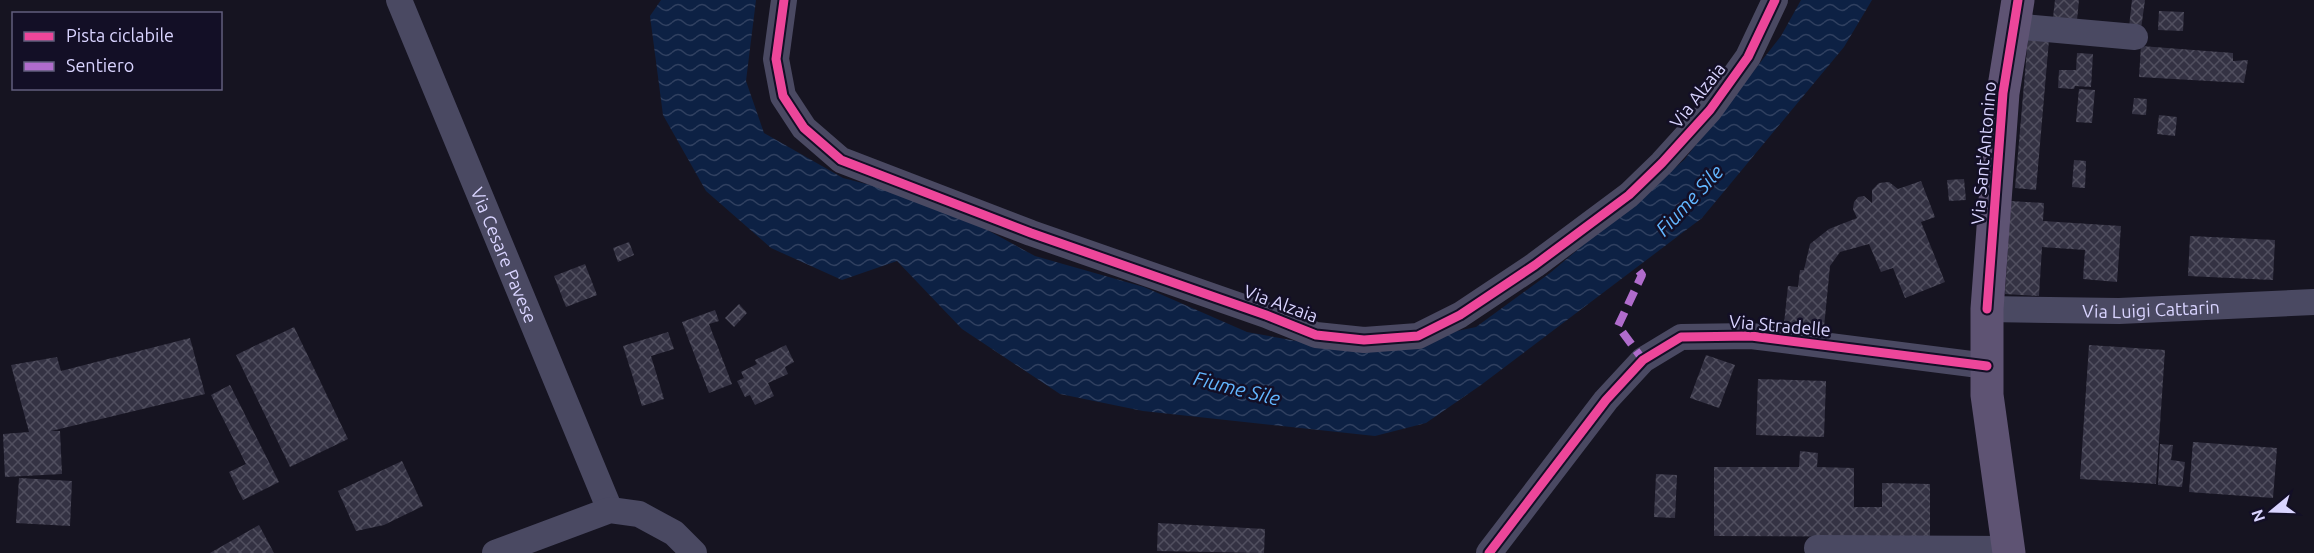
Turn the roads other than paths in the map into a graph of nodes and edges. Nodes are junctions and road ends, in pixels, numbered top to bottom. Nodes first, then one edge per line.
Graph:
1 (399, 0) edge
2 (784, 0) edge
3 (1775, 0) edge
4 (2015, 13) edge
5 (2135, 37) dead end
6 (2314, 302) edge
7 (1988, 309) junction
8 (1987, 366) junction
9 (610, 510) junction
10 (1817, 548) dead end
11 (2009, 551) edge
12 (495, 553) edge
13 (694, 553) edge
14 (1489, 553) edge

1 - 9 street, Via Cesare Pavese
2 - 3 street, Via Alzaia
4 - 5 street, Via Sant'Antonino
4 - 7 main road, Via Sant'Antonino
6 - 7 street, Via Luigi Cattarin
7 - 8 main road, Via Sant'Antonino
8 - 11 main road, Via Sant'Antonino
8 - 14 street, Via Stradelle
9 - 12 street
9 - 13 street
10 - 11 street, Via Sant'Antonino

